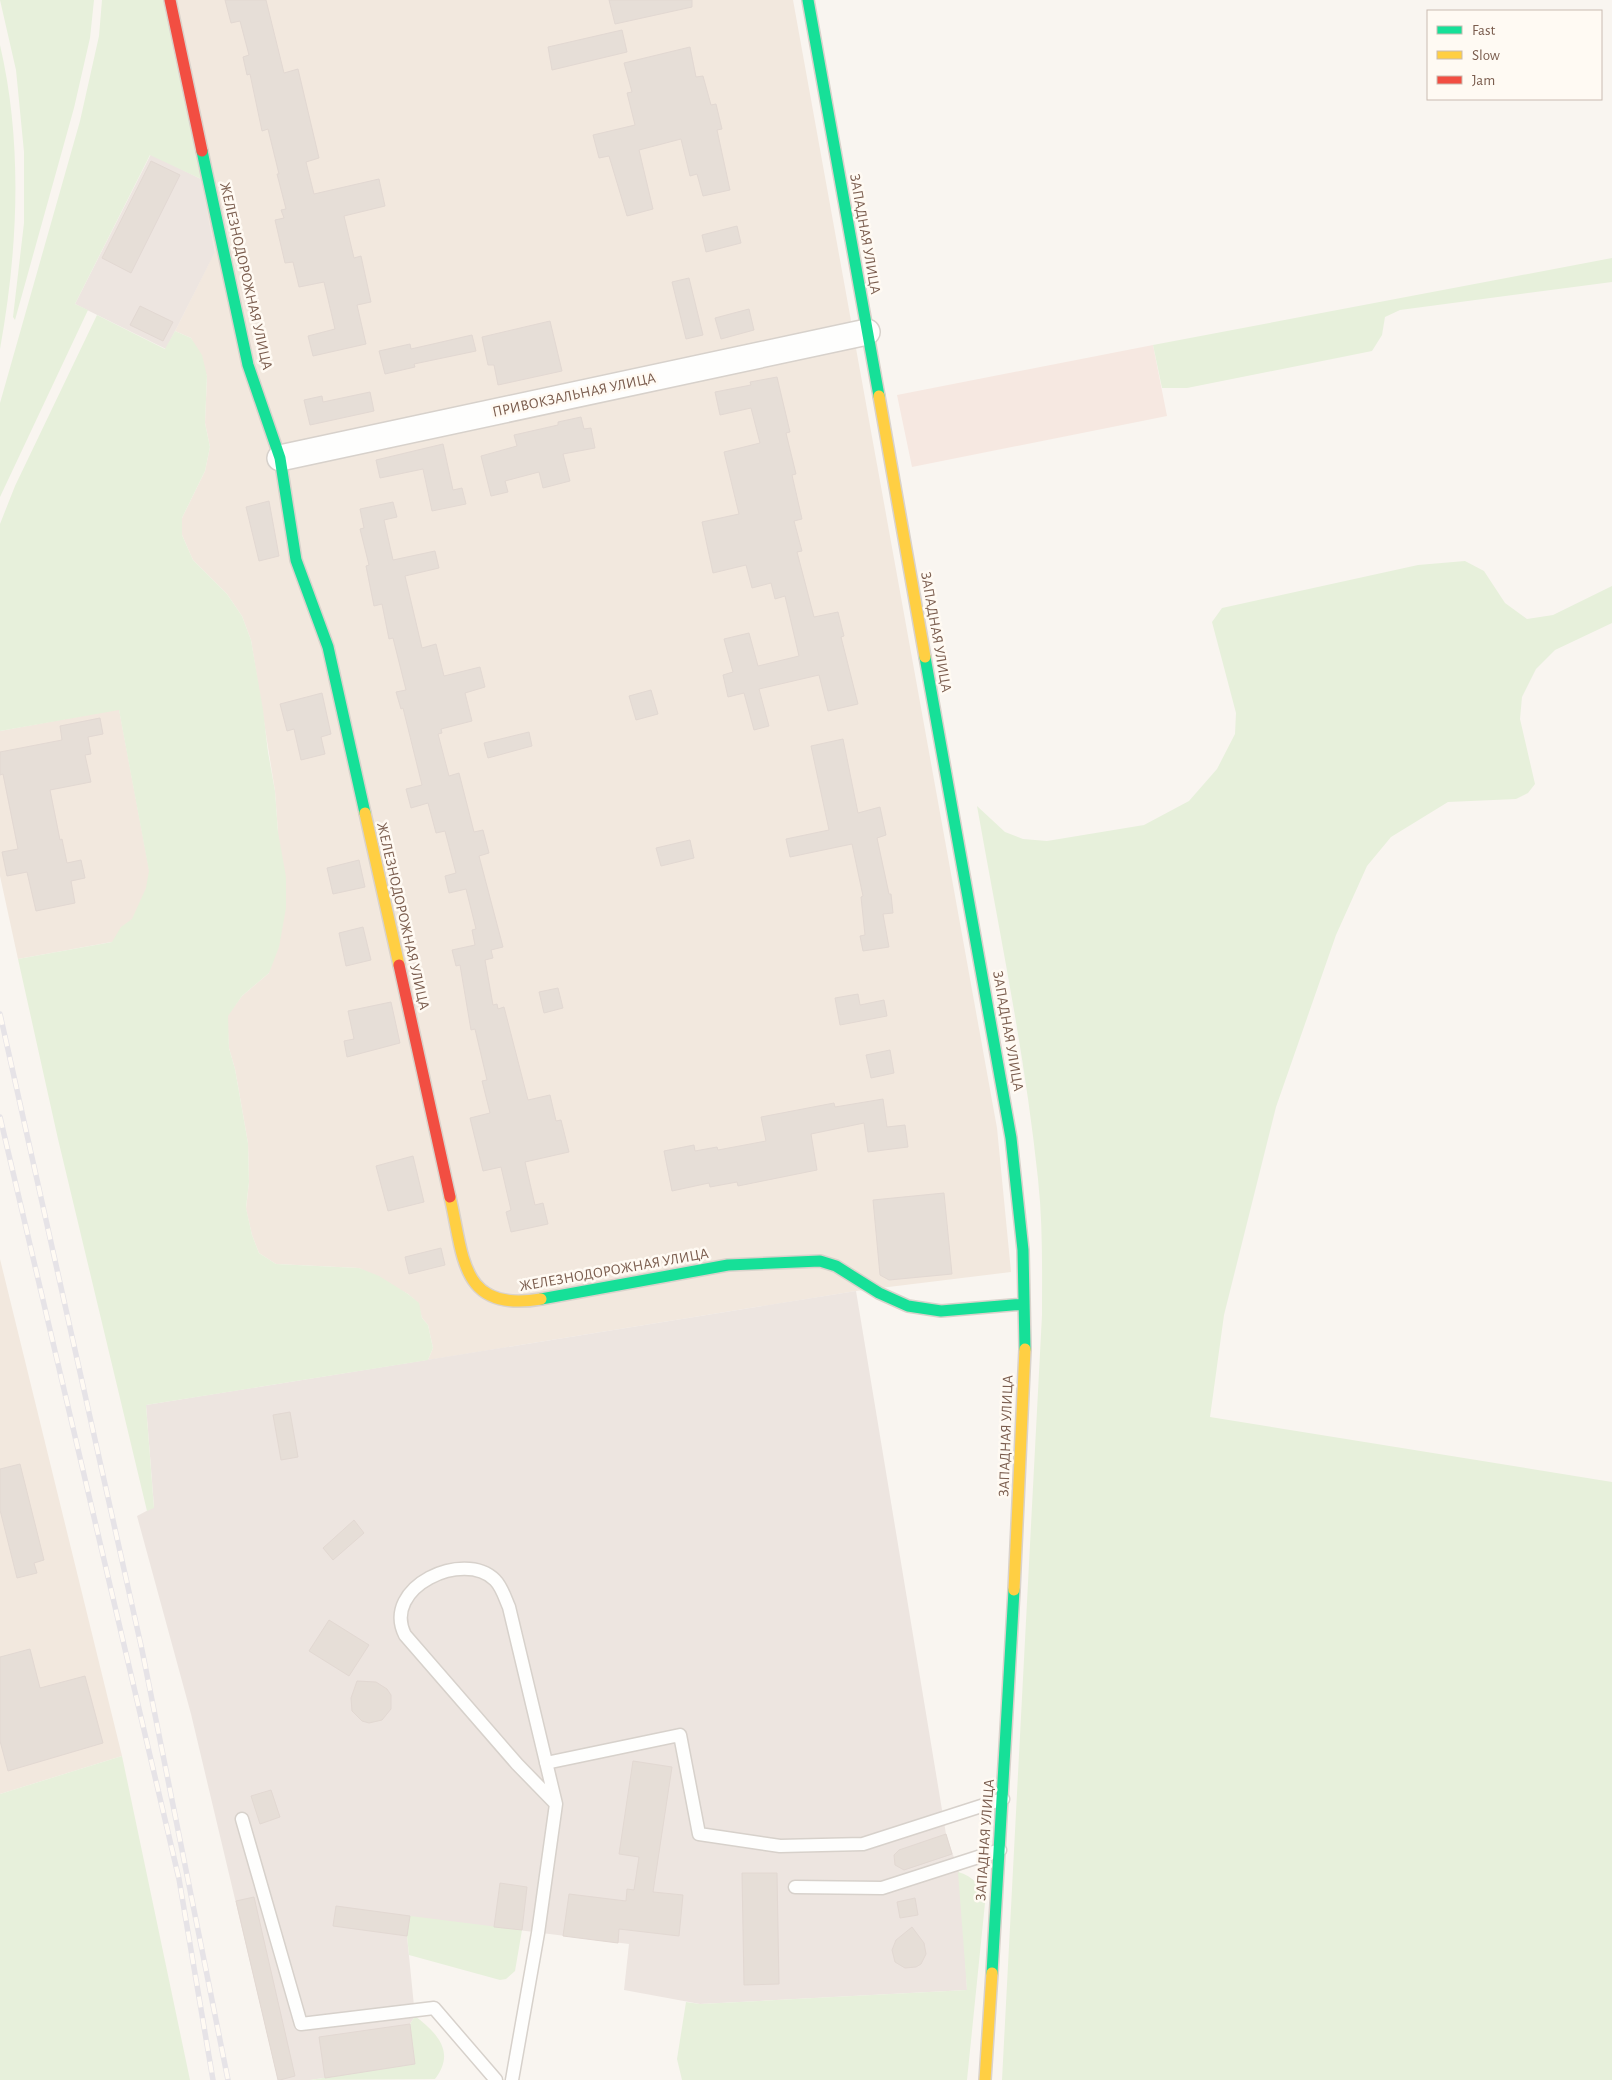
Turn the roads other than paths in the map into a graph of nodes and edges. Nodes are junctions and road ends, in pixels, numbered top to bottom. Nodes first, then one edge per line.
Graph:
1 (170, 0) edge
2 (808, 0) edge
3 (867, 332) junction
4 (280, 458) junction
5 (1024, 1304) junction
6 (546, 1763) junction
7 (1003, 1799) junction
8 (556, 1804) junction
9 (242, 1819) dead end
10 (1000, 1850) junction
11 (795, 1886) dead end
12 (496, 2080) edge
13 (512, 2080) edge
14 (984, 2080) edge

1 - 4 street, ЖЕЛЕЗНОДОРОЖНАЯ УЛИЦА
2 - 3 street, ЗАПАДНАЯ УЛИЦА
3 - 4 street, ПРИВОКЗАЛЬНАЯ УЛИЦА
3 - 5 street, ЗАПАДНАЯ УЛИЦА
4 - 5 street, ЖЕЛЕЗНОДОРОЖНАЯ УЛИЦА
5 - 7 street, ЗАПАДНАЯ УЛИЦА
6 - 7 lane
6 - 8 lane
6 - 8 lane
7 - 10 street, ЗАПАДНАЯ УЛИЦА
8 - 13 lane
9 - 12 lane
10 - 11 lane
10 - 14 street, ЗАПАДНАЯ УЛИЦА

